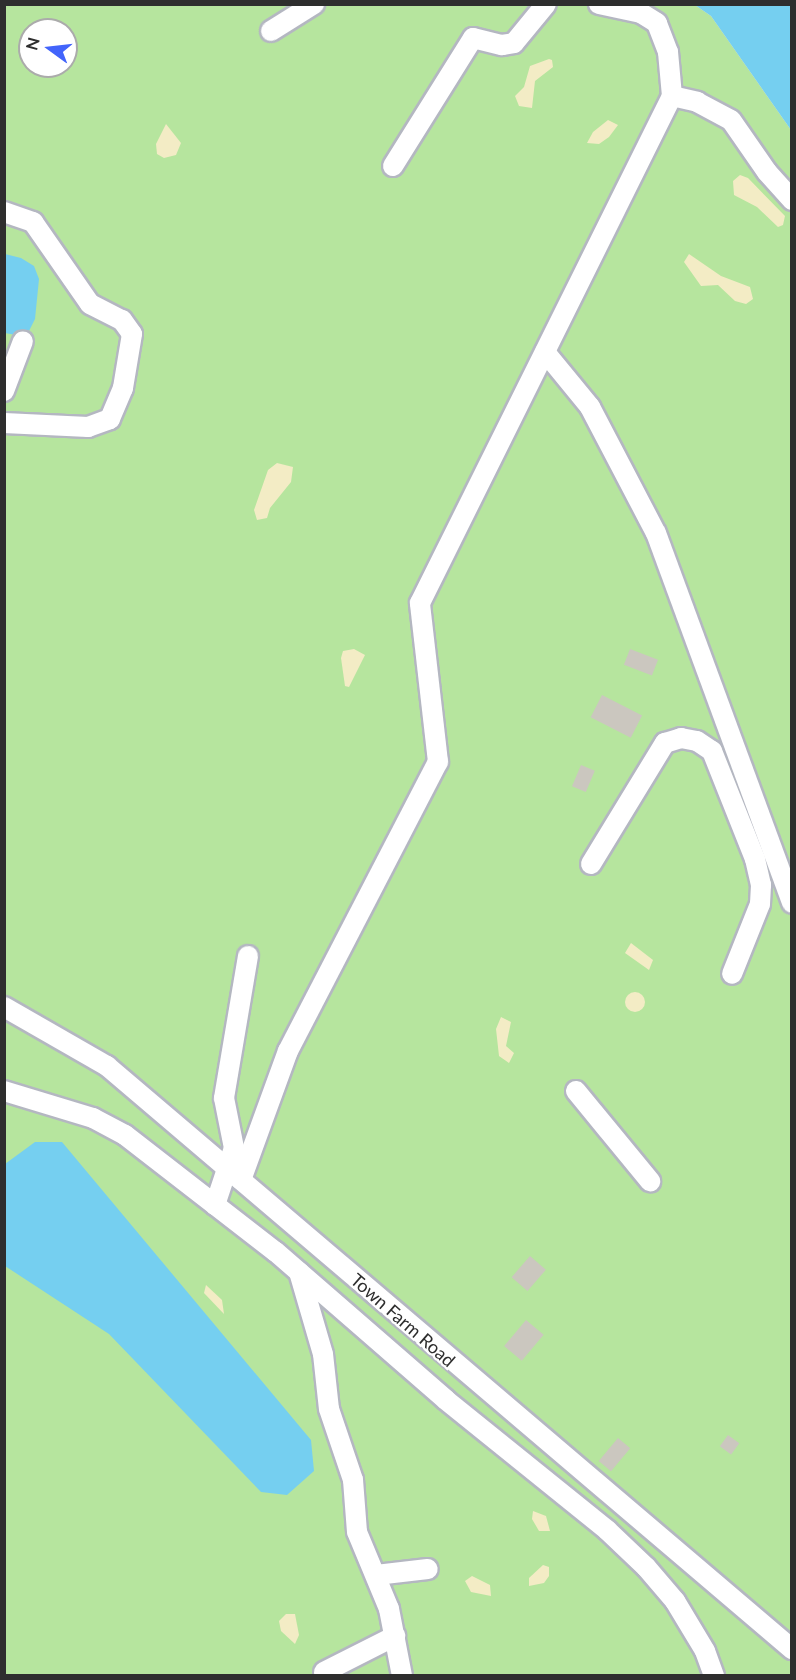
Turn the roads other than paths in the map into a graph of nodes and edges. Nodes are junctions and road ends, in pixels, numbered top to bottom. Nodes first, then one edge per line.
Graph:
1 (314, 4) edge
2 (546, 4) edge
3 (599, 4) edge
4 (271, 31) dead end
5 (672, 96) junction
6 (393, 166) dead end
7 (792, 200) edge
8 (4, 212) edge
9 (23, 341) dead end
10 (545, 352) junction
11 (4, 391) edge
12 (4, 423) edge
13 (591, 864) dead end
14 (792, 903) edge
15 (248, 956) dead end
16 (732, 974) dead end
17 (4, 1007) edge
18 (4, 1091) edge
19 (576, 1091) dead end
20 (235, 1175) junction
21 (650, 1181) dead end
22 (215, 1205) junction
23 (299, 1272) junction
24 (428, 1569) dead end
25 (376, 1575) junction
26 (395, 1636) junction
27 (792, 1649) edge
28 (324, 1672) dead end
29 (402, 1676) edge
30 (714, 1676) edge

1 - 4 street
2 - 6 street
3 - 5 street
5 - 7 street
5 - 10 street
8 - 12 street
9 - 11 street
10 - 14 street
10 - 20 street
13 - 16 street
15 - 20 street
17 - 20 street, Town Farm Road
18 - 22 street
19 - 21 street
20 - 22 street
20 - 27 street, Town Farm Road
22 - 23 street
23 - 25 street
23 - 30 street
24 - 25 street
25 - 26 street
26 - 28 street
26 - 29 street

